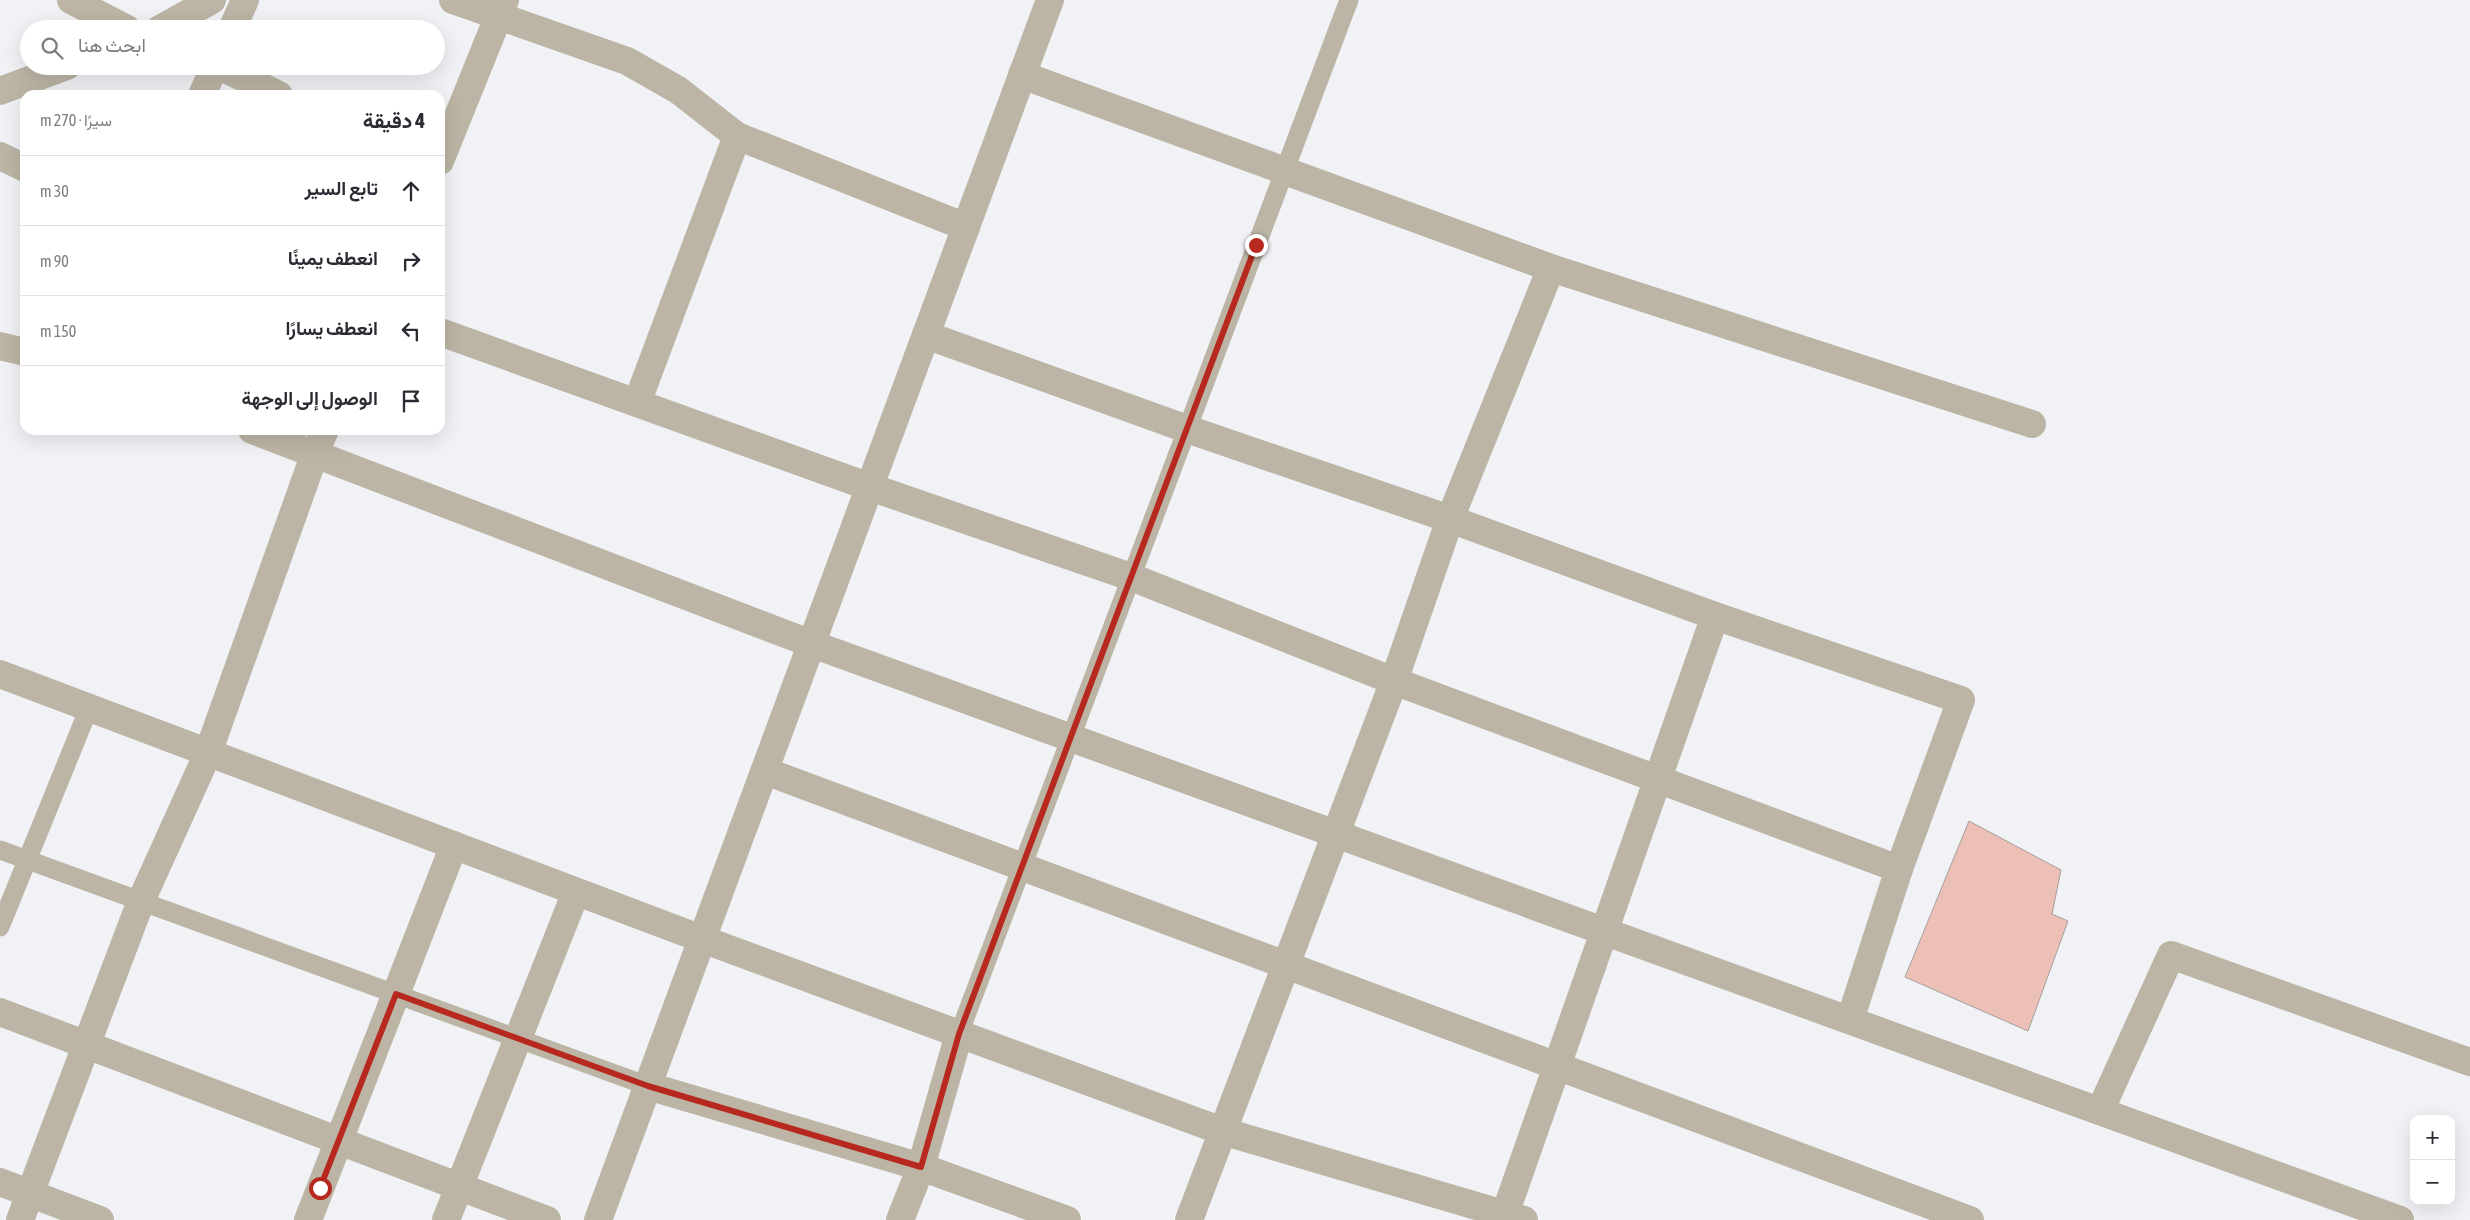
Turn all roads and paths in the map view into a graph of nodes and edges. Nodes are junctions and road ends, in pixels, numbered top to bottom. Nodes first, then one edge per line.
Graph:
1 (71, 0) edge
2 (212, 0) edge
3 (245, 0) edge
4 (453, 0) edge
5 (1050, 0) edge
6 (1349, 0) edge
7 (502, 9) edge
8 (109, 20) edge
9 (176, 20) edge
10 (236, 20) edge
11 (43, 75) edge
12 (210, 75) edge
13 (237, 75) edge
14 (1022, 75) junction
15 (204, 90) edge
16 (268, 90) edge
17 (0, 91) edge
18 (737, 136) junction
19 (445, 149) edge
20 (0, 156) edge
21 (20, 166) edge
22 (1284, 171) junction
23 (966, 227) junction
24 (1551, 268) junction
25 (445, 334) edge
26 (926, 335) junction
27 (0, 346) edge
28 (20, 351) edge
29 (637, 403) junction
30 (2032, 424) dead end
31 (1187, 429) junction
32 (280, 435) edge
33 (320, 442) edge
34 (870, 487) junction
35 (1450, 519) junction
36 (1131, 577) junction
37 (1715, 616) junction
38 (812, 644) junction
39 (0, 674) edge
40 (1394, 681) junction
41 (89, 708) junction
42 (1072, 736) junction
43 (208, 753) junction
44 (765, 771) junction
45 (1657, 779) junction
46 (1335, 833) junction
47 (454, 846) junction
48 (0, 850) edge
49 (28, 860) junction
50 (1022, 867) junction
51 (1899, 869) junction
52 (576, 892) junction
53 (141, 902) junction
54 (0, 927) edge
55 (1603, 931) junction
56 (702, 939) junction
57 (1285, 965) junction
58 (396, 994) junction
59 (0, 1012) edge
60 (1850, 1020) junction
61 (959, 1034) junction
62 (518, 1039) junction
63 (87, 1045) junction
64 (2470, 1062) edge
65 (1556, 1066) junction
66 (648, 1086) junction
67 (2100, 1111) junction
68 (1222, 1131) junction
69 (338, 1141) junction
70 (921, 1167) junction
71 (0, 1182) edge
72 (459, 1186) junction
73 (30, 1193) junction
74 (1515, 1217) edge
75 (20, 1220) edge
76 (100, 1220) edge
77 (308, 1220) edge
78 (446, 1220) edge
79 (547, 1220) edge
80 (598, 1220) edge
81 (900, 1220) edge
82 (1067, 1220) edge
83 (1189, 1220) edge
84 (1970, 1220) edge
85 (2400, 1220) edge

1 - 8 street
2 - 9 street
3 - 10 street
4 - 7 street
5 - 14 street
6 - 22 lane
7 - 18 street
7 - 19 street
11 - 17 street
12 - 15 street
13 - 16 street
14 - 22 street
14 - 23 street
18 - 23 street
18 - 29 street
20 - 21 street
22 - 24 street
22 - 31 lane
23 - 26 street
24 - 30 street
24 - 35 street
25 - 29 street
26 - 31 street
26 - 34 street
27 - 28 street
29 - 34 street
31 - 35 street
31 - 36 lane
32 - 33 street
33 - 38 street
33 - 43 street
34 - 36 street
34 - 38 street
35 - 37 street
35 - 40 street
36 - 40 street
36 - 42 lane
37 - 45 street
37 - 51 street
38 - 42 street
38 - 44 street
39 - 41 street
40 - 45 street
40 - 46 street
41 - 43 street
41 - 49 lane
42 - 46 street
42 - 50 lane
43 - 47 street
43 - 53 street
44 - 50 street
44 - 56 street
45 - 51 street
45 - 55 street
46 - 55 street
46 - 57 street
47 - 52 street
47 - 58 street
48 - 49 lane
49 - 53 lane
49 - 54 lane
50 - 57 street
50 - 61 lane
51 - 60 street
52 - 56 street
52 - 62 street
53 - 58 lane
53 - 63 street
55 - 60 street
55 - 65 street
56 - 61 street
56 - 66 street
57 - 65 street
57 - 68 street
58 - 62 lane
58 - 69 street
59 - 63 street
60 - 67 street
61 - 68 street
61 - 70 street
62 - 66 lane
62 - 72 street
63 - 69 street
63 - 73 street
64 - 67 street
65 - 74 street
65 - 84 street
66 - 70 street
66 - 80 street
67 - 85 street
68 - 74 street
68 - 83 street
69 - 72 street
69 - 77 street
70 - 81 street
70 - 82 street
71 - 73 street
72 - 78 street
72 - 79 street
73 - 75 street
73 - 76 street

